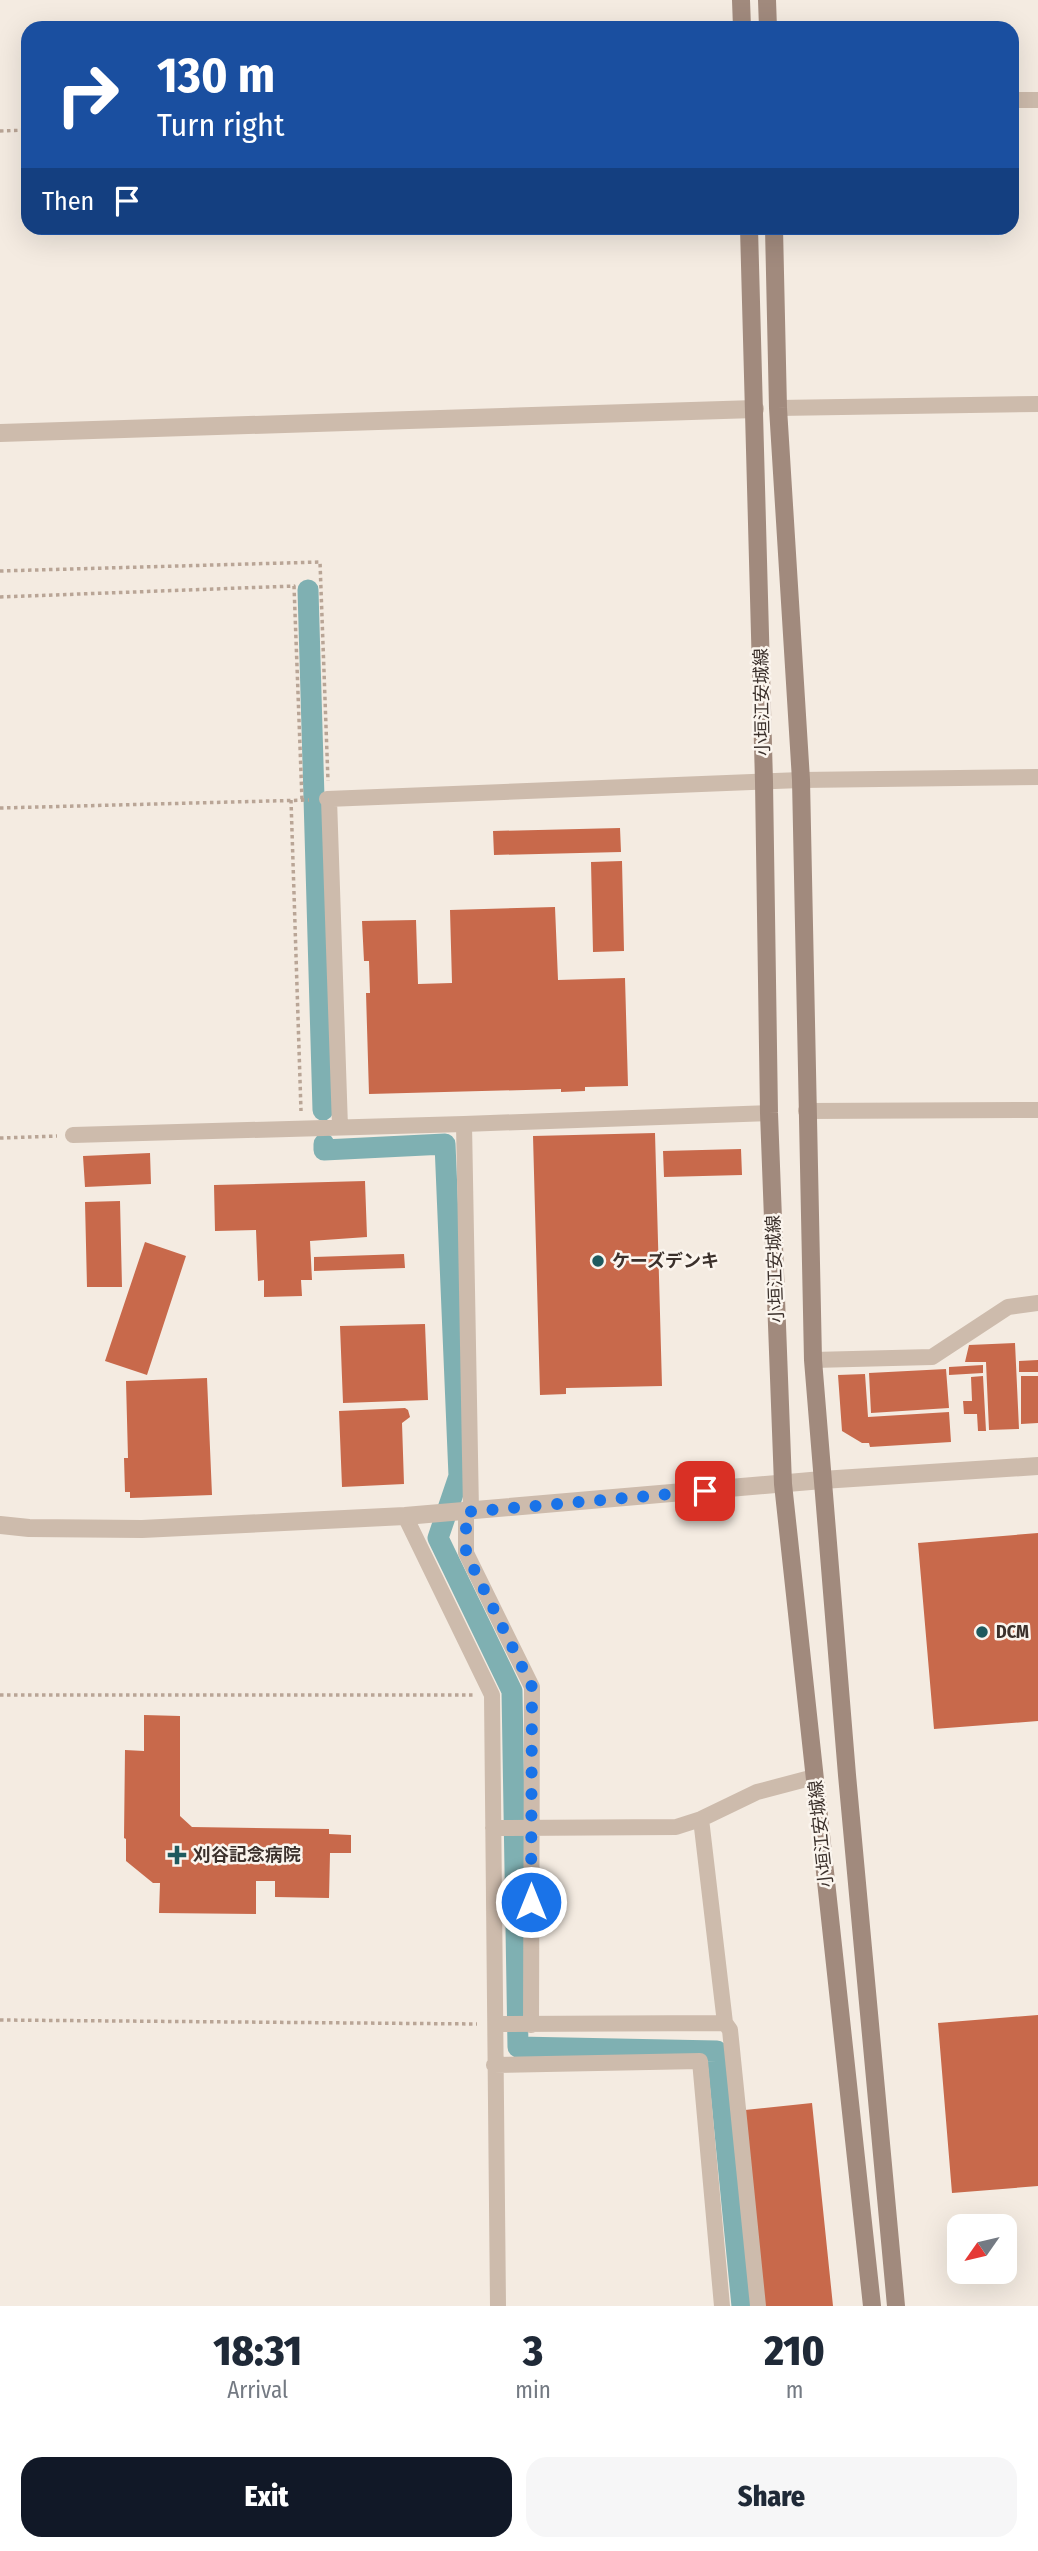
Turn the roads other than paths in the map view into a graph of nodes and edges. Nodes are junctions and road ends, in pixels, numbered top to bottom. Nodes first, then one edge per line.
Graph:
1 (741, 0) edge
2 (767, 0) edge
3 (742, 21) edge
4 (768, 21) edge
5 (1019, 100) edge
6 (1038, 100) edge
7 (749, 235) edge
8 (774, 235) edge
9 (1038, 404) edge
10 (778, 408) junction
11 (755, 409) junction
12 (0, 433) edge
13 (1038, 778) edge
14 (801, 780) junction
15 (764, 782) junction
16 (1038, 1110) edge
17 (806, 1111) junction
18 (769, 1113) junction
19 (464, 1125) junction
20 (340, 1127) junction
21 (73, 1135) road end
22 (1038, 1303) edge
23 (813, 1360) junction
24 (1038, 1466) edge
25 (822, 1480) junction
26 (782, 1484) junction
27 (467, 1512) junction
28 (405, 1516) junction
29 (0, 1525) edge
30 (814, 1777) junction
31 (701, 1819) junction
32 (494, 1828) junction
33 (531, 1828) junction
34 (725, 2023) junction
35 (495, 2024) junction
36 (530, 2025) junction
37 (494, 2065) junction
38 (498, 2306) edge
39 (722, 2306) edge
40 (758, 2306) edge
41 (872, 2306) edge
42 (896, 2306) edge

1 - 3 main road
2 - 4 main road
5 - 6 street
7 - 11 main road, 小垣江安城線
8 - 10 main road, 小垣江安城線
9 - 10 street
10 - 14 main road, 小垣江安城線
11 - 12 street
11 - 15 main road, 小垣江安城線
13 - 14 street
14 - 15 street
14 - 17 main road, 小垣江安城線
15 - 18 main road, 小垣江安城線
15 - 20 street
16 - 17 street
17 - 23 main road, 小垣江安城線
18 - 19 street
18 - 26 main road, 小垣江安城線
19 - 20 street
19 - 27 street
20 - 21 street
22 - 23 street
23 - 25 main road, 小垣江安城線
24 - 25 street
25 - 26 street
25 - 42 main road, 小垣江安城線
26 - 27 street
26 - 30 main road, 小垣江安城線
27 - 28 street
27 - 33 street
28 - 29 street
28 - 32 street
30 - 31 street
30 - 41 main road, 小垣江安城線
31 - 33 street
31 - 34 street
32 - 33 street
32 - 35 street
33 - 36 street
34 - 36 street
34 - 40 street
35 - 36 street
35 - 37 street
37 - 38 street
37 - 39 street

